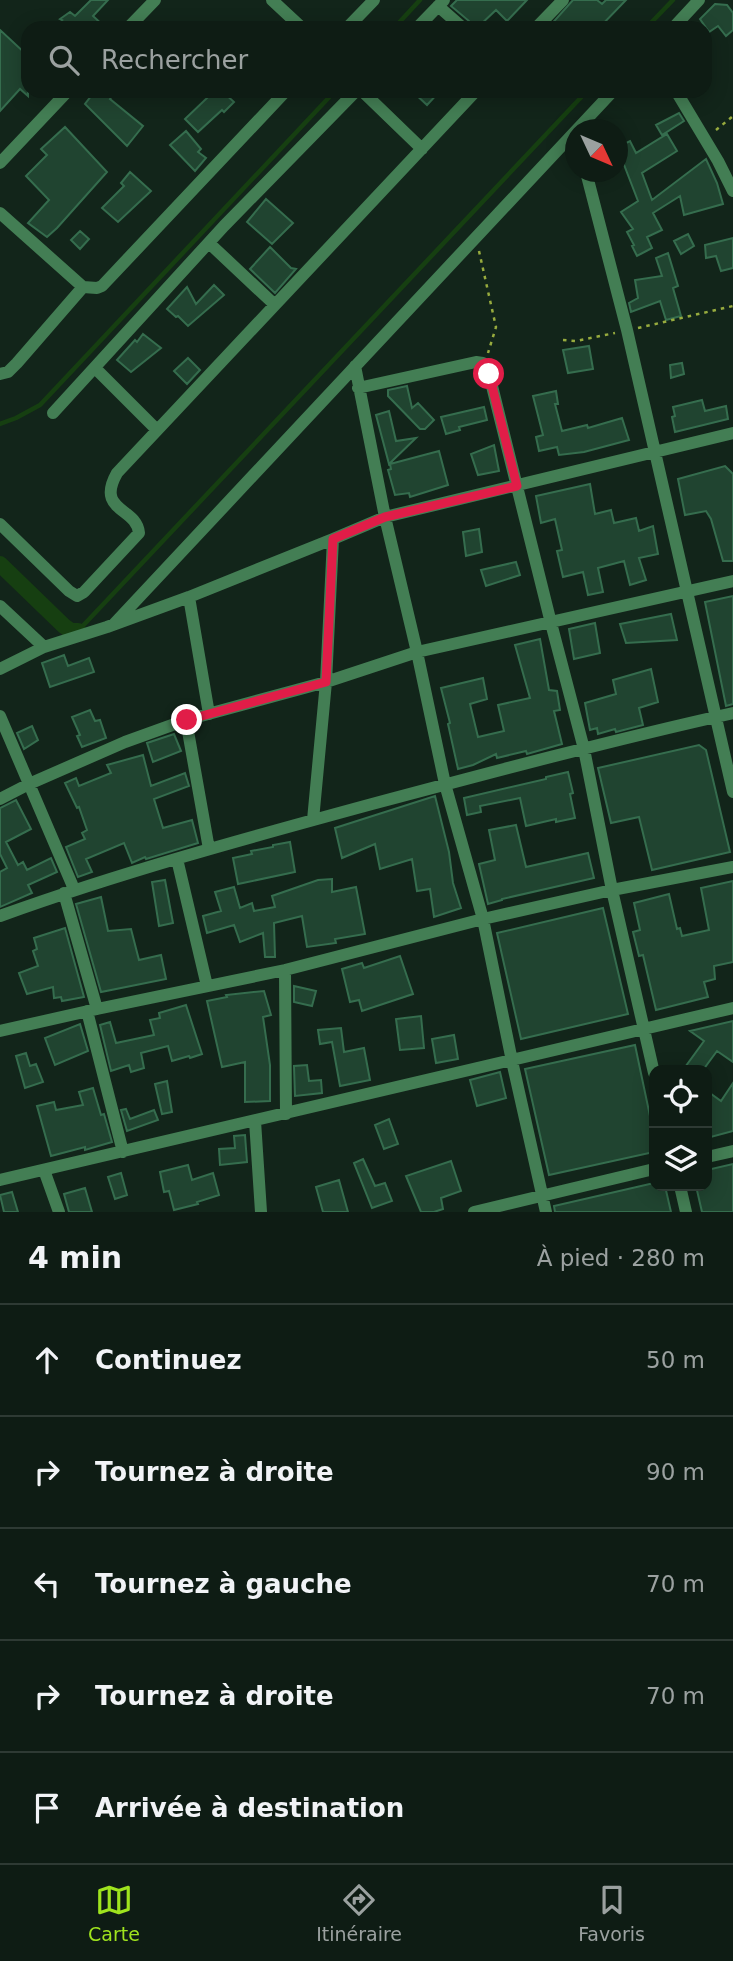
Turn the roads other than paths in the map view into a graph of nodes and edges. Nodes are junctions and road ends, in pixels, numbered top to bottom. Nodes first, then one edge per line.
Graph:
1 (155, 0) edge
2 (272, 0) edge
3 (374, 0) edge
4 (563, 0) edge
5 (699, 0) edge
6 (441, 3) edge
7 (135, 21) edge
8 (294, 21) edge
9 (354, 21) edge
10 (424, 21) edge
11 (457, 21) edge
12 (543, 21) edge
13 (680, 21) edge
14 (61, 98) edge
15 (279, 98) edge
16 (349, 98) edge
17 (369, 98) edge
18 (470, 98) edge
19 (605, 98) edge
20 (680, 98) edge
21 (585, 119) edge
22 (565, 141) edge
23 (422, 149) junction
24 (0, 163) edge
25 (589, 182) edge
26 (733, 191) edge
27 (0, 212) edge
28 (209, 243) junction
29 (83, 287) junction
30 (275, 305) junction
31 (355, 366) junction
32 (95, 368) junction
33 (0, 374) edge
34 (358, 388) junction
35 (53, 413) dead end
36 (157, 430) junction
37 (733, 433) edge
38 (655, 451) junction
39 (517, 486) junction
40 (385, 517) junction
41 (0, 524) edge
42 (333, 539) junction
43 (733, 581) edge
44 (687, 592) junction
45 (189, 597) junction
46 (0, 606) edge
47 (551, 623) junction
48 (114, 624) junction
49 (44, 647) junction
50 (417, 652) junction
51 (0, 669) edge
52 (326, 682) junction
53 (733, 713) edge
54 (209, 715) junction
55 (0, 716) edge
56 (716, 717) junction
57 (187, 720) junction
58 (584, 748) junction
59 (29, 783) junction
60 (445, 784) junction
61 (733, 792) edge
62 (0, 799) edge
63 (313, 820) junction
64 (209, 849) junction
65 (177, 859) junction
66 (733, 867) edge
67 (612, 890) junction
68 (69, 891) junction
69 (0, 916) edge
70 (483, 919) junction
71 (285, 970) junction
72 (207, 986) junction
73 (733, 1008) edge
74 (92, 1010) junction
75 (644, 1029) junction
76 (0, 1031) edge
77 (512, 1061) junction
78 (652, 1065) edge
79 (286, 1114) junction
80 (255, 1121) junction
81 (733, 1151) edge
82 (123, 1152) junction
83 (712, 1156) edge
84 (44, 1170) junction
85 (649, 1170) edge
86 (0, 1180) edge
87 (681, 1191) edge
88 (542, 1195) junction
89 (59, 1212) edge
90 (261, 1212) edge
91 (474, 1212) edge
92 (546, 1212) edge
93 (686, 1212) edge

1 - 7 street
2 - 8 street
3 - 9 street
4 - 12 street
5 - 13 street
6 - 10 street
6 - 11 street
14 - 24 street
15 - 29 street
16 - 28 street
17 - 23 street
18 - 23 street
19 - 21 street
20 - 26 street
22 - 31 street
23 - 30 street
25 - 38 street
27 - 29 street
28 - 30 street
28 - 32 street
29 - 33 street
30 - 36 street
31 - 34 street
31 - 48 street
32 - 35 street
32 - 36 street
34 - 39 street
34 - 40 street
36 - 41 street
37 - 38 street
38 - 39 street
38 - 44 street
39 - 40 street
39 - 47 street
40 - 42 street
40 - 50 street
42 - 45 street
42 - 52 street
43 - 44 street
44 - 47 street
44 - 56 street
45 - 48 street
45 - 54 street
46 - 49 street
47 - 50 street
47 - 58 street
48 - 49 street
49 - 51 street
50 - 52 street
50 - 60 street
52 - 54 street
52 - 63 street
53 - 56 street
54 - 57 street
55 - 59 street
56 - 58 street
56 - 61 street
57 - 59 street
57 - 64 street
58 - 60 street
58 - 67 street
59 - 62 street
59 - 68 street
60 - 63 street
60 - 70 street
63 - 64 street
64 - 65 street
65 - 68 street
65 - 72 street
66 - 67 street
67 - 70 street
67 - 75 street
68 - 69 street
68 - 74 street
70 - 71 street
70 - 77 street
71 - 72 street
71 - 79 street
72 - 74 street
73 - 75 street
74 - 76 street
74 - 82 street
75 - 77 street
75 - 78 street
77 - 79 street
77 - 88 street
79 - 80 street
80 - 82 street
80 - 90 street
81 - 83 street
82 - 84 street
84 - 86 street
84 - 89 street
85 - 88 street
87 - 93 street
88 - 91 street
88 - 92 street

